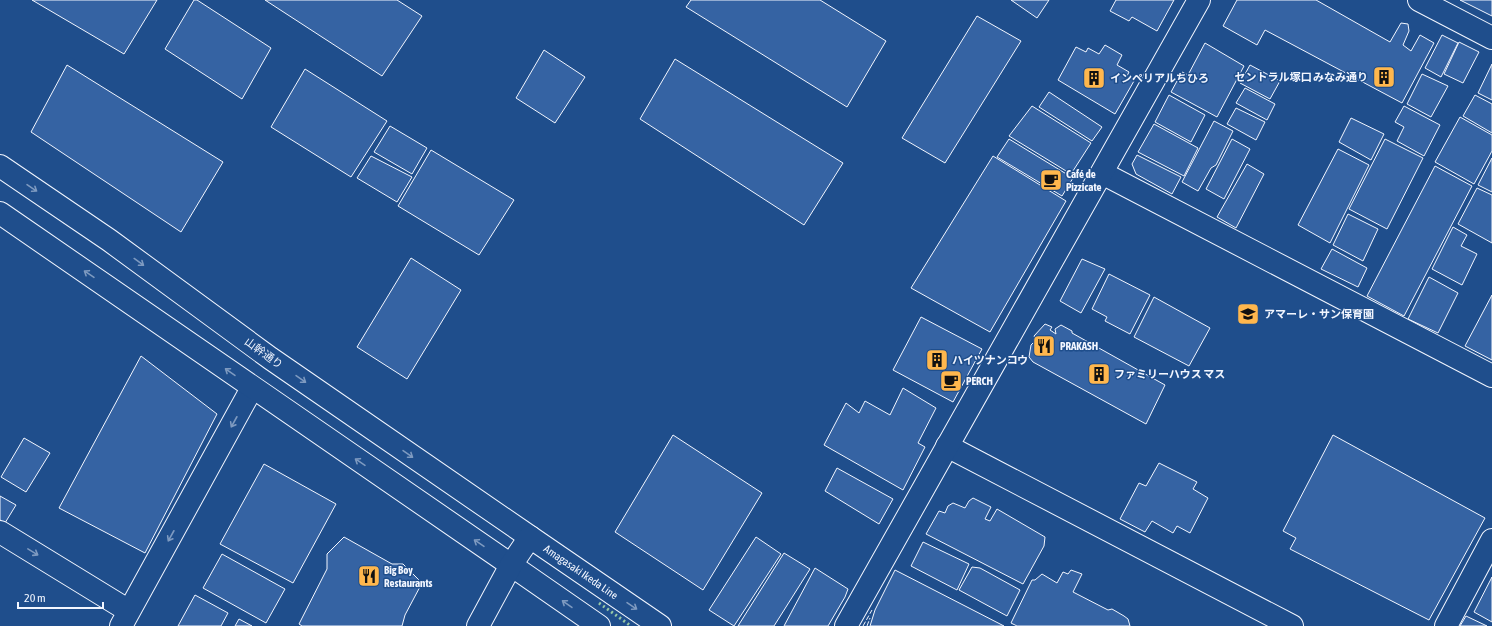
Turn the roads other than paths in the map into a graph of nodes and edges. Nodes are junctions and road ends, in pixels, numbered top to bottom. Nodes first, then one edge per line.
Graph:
1 (1199, 0) edge
2 (1419, 0) edge
3 (1492, 38) edge
4 (0, 166) edge
5 (1102, 173) junction
6 (0, 212) edge
7 (1492, 376) edge
8 (252, 388) junction
9 (947, 446) junction
10 (0, 532) edge
11 (530, 537) junction
12 (1492, 540) edge
13 (511, 565) junction
14 (125, 618) edge
15 (478, 626) edge
16 (599, 626) edge
17 (660, 626) edge
18 (846, 626) edge
19 (1292, 626) edge
20 (1446, 626) edge

1 - 5 street
2 - 3 street
4 -> 11 street, 山幹通り
5 - 7 street
5 - 9 street
8 -> 6 street
13 -> 8 street
8 -> 14 street
9 - 18 street
9 - 19 street
10 -> 14 street
11 - 13 street
11 -> 17 street, Amagasaki Ikeda Line
12 - 20 street
13 - 15 street
16 -> 13 street

